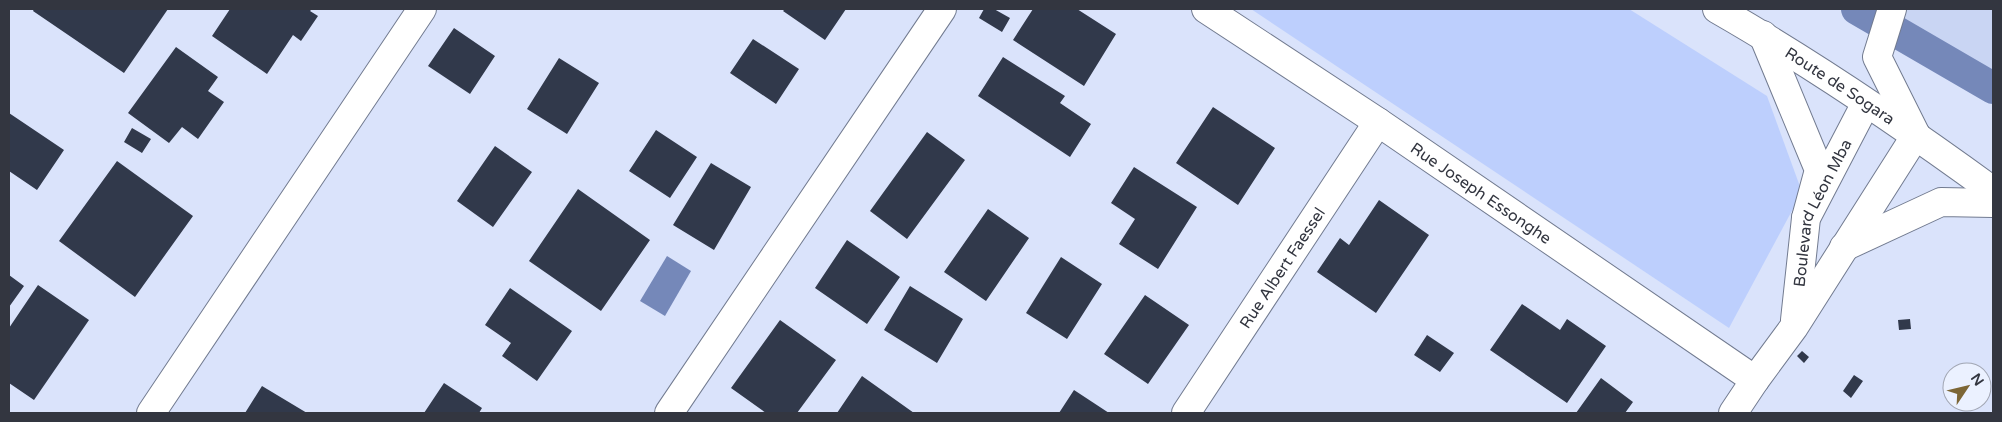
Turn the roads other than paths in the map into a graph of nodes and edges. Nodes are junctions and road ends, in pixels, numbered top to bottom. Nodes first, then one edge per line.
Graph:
1 (422, 9) edge
2 (942, 9) edge
3 (1206, 9) edge
4 (1717, 9) edge
5 (1892, 9) edge
6 (1764, 36) junction
7 (1891, 83) junction
8 (1866, 103) junction
9 (1378, 122) junction
10 (1916, 135) junction
11 (1993, 191) edge
12 (1993, 203) edge
13 (1806, 218) junction
14 (1844, 247) junction
15 (1794, 327) junction
16 (1755, 380) junction
17 (152, 413) edge
18 (669, 413) edge
19 (1186, 413) edge
20 (1733, 413) edge

1 - 17 street
2 - 18 street
3 - 9 street, Rue Joseph Essonghe
4 - 6 street, Route de Sogara
5 - 7 street
6 - 8 street, Route de Sogara
6 - 13 street
7 - 8 street
7 - 10 street
8 - 10 street, Route de Sogara
8 - 13 street, Boulevard Léon Mba
9 - 16 street, Rue Joseph Essonghe
9 - 19 street, Rue Albert Faessel
10 - 11 street, Route de Sogara
10 - 14 street, Boulevard Léon Mba
12 - 14 street
13 - 15 street, Boulevard Léon Mba
14 - 15 street, Boulevard Léon Mba
15 - 16 street, Boulevard Léon Mba
16 - 20 street, Boulevard Léon Mba

